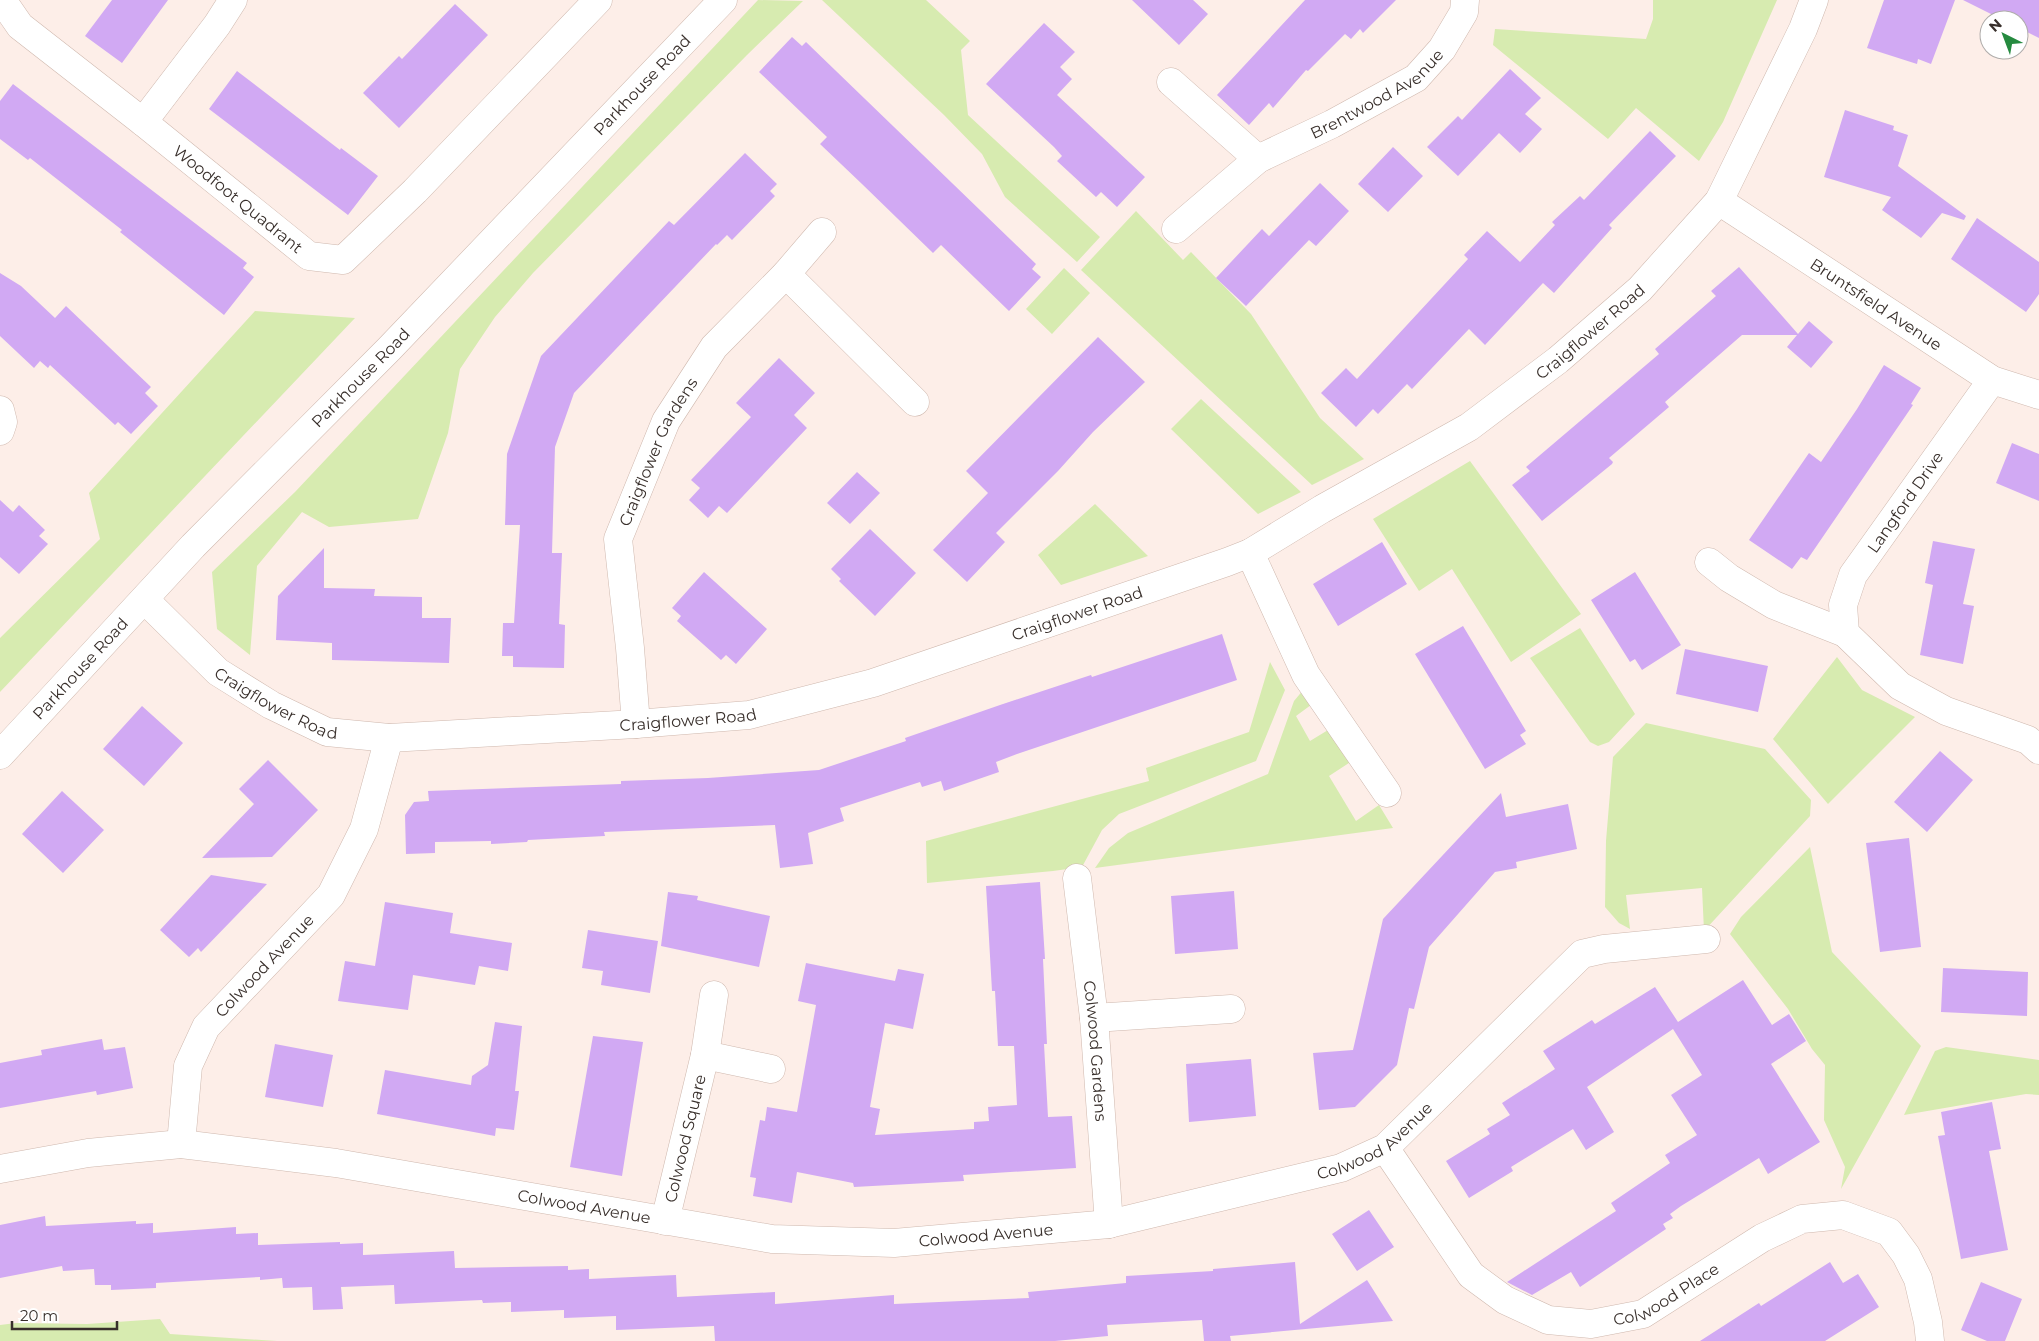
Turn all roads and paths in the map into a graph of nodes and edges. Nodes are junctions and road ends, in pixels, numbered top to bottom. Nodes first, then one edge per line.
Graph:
1 (2, 0) edge
2 (233, 0) edge
3 (598, 0) edge
4 (723, 0) edge
5 (1464, 0) edge
6 (1814, 0) edge
7 (1171, 82) dead end
8 (143, 122) junction
9 (1258, 159) junction
10 (1719, 201) junction
11 (1176, 229) dead end
12 (822, 232) dead end
13 (786, 274) junction
14 (1992, 380) junction
15 (2039, 396) edge
16 (915, 402) dead end
17 (0, 410) edge
18 (0, 431) edge
19 (1250, 552) junction
20 (1709, 562) dead end
21 (145, 600) junction
22 (1845, 633) junction
23 (636, 724) junction
24 (389, 738) junction
25 (2039, 750) edge
26 (0, 755) edge
27 (1387, 793) dead end
28 (1078, 878) dead end
29 (1706, 938) dead end
30 (714, 995) dead end
31 (1231, 1009) dead end
32 (1094, 1018) junction
33 (705, 1055) junction
34 (771, 1069) dead end
35 (181, 1144) junction
36 (1385, 1148) junction
37 (0, 1168) edge
38 (665, 1221) junction
39 (1109, 1224) junction
40 (1930, 1341) edge

1 - 8 street, Woodfoot Quadrant
2 - 8 street
3 - 8 street, Woodfoot Quadrant
4 - 21 street, Parkhouse Road
5 - 9 street, Brentwood Avenue
6 - 10 street, Craigflower Road
7 - 9 street
9 - 11 street, Brentwood Avenue
10 - 14 street, Bruntsfield Avenue
10 - 19 street, Craigflower Road
12 - 13 street, Craigflower Gardens
13 - 16 street
13 - 23 street, Craigflower Gardens
14 - 15 street, Bruntsfield Avenue
14 - 22 street, Langford Drive
17 - 18 street
19 - 23 street, Craigflower Road
19 - 27 street
20 - 22 street
21 - 24 street, Craigflower Road
21 - 26 street, Parkhouse Road
22 - 25 street
23 - 24 street, Craigflower Road
24 - 35 street, Colwood Avenue
28 - 32 street, Colwood Gardens
29 - 36 street, Colwood Avenue
30 - 33 street, Colwood Square
31 - 32 street
32 - 39 street, Colwood Gardens
33 - 34 street, Colwood Square
33 - 38 street, Colwood Square
35 - 37 street, Colwood Avenue
35 - 38 street, Colwood Avenue
36 - 39 street, Colwood Avenue
36 - 40 street, Colwood Place
38 - 39 street, Colwood Avenue

